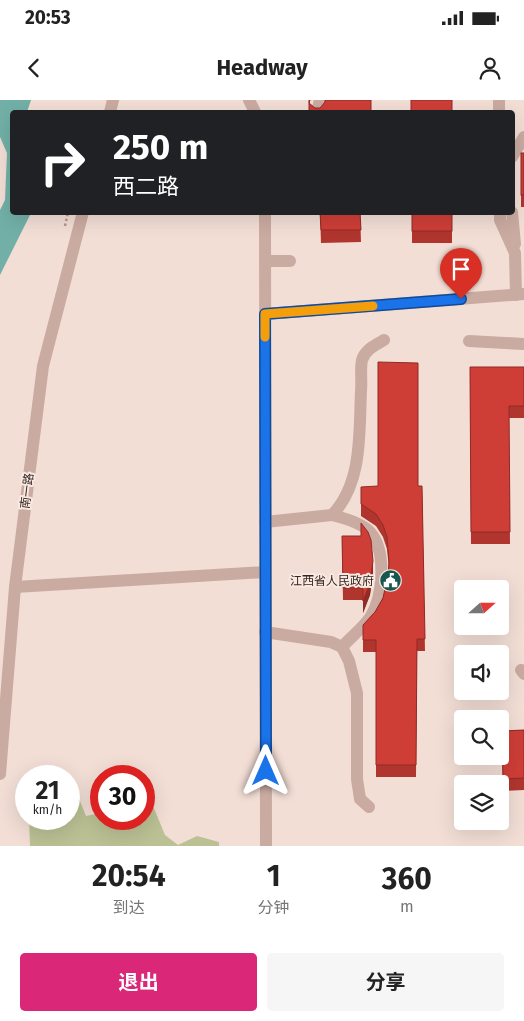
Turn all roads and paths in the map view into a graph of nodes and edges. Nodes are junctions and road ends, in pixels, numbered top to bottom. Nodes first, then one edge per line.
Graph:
1 (524, 138) edge
2 (515, 152) edge
3 (82, 215) edge
4 (265, 215) edge
5 (500, 215) edge
6 (512, 215) edge
7 (515, 253) junction
8 (265, 261) junction
9 (290, 261) dead end
10 (520, 295) edge
11 (265, 314) junction
12 (384, 340) dead end
13 (469, 341) dead end
14 (524, 344) edge
15 (332, 515) junction
16 (265, 522) junction
17 (265, 572) junction
18 (15, 587) junction
19 (265, 632) junction
20 (342, 647) junction
21 (0, 774) edge
22 (369, 807) dead end
23 (266, 846) edge

1 - 2 street
3 - 18 street, 南一路
4 - 8 street
5 - 7 street
6 - 7 street
7 - 10 street
8 - 9 street
8 - 11 street
10 - 11 street
11 - 16 street
12 - 15 street
13 - 14 street
15 - 16 street
15 - 20 street
16 - 17 street
17 - 18 street
17 - 19 street
18 - 21 street, 南一路
19 - 20 street
19 - 23 street
20 - 22 street

